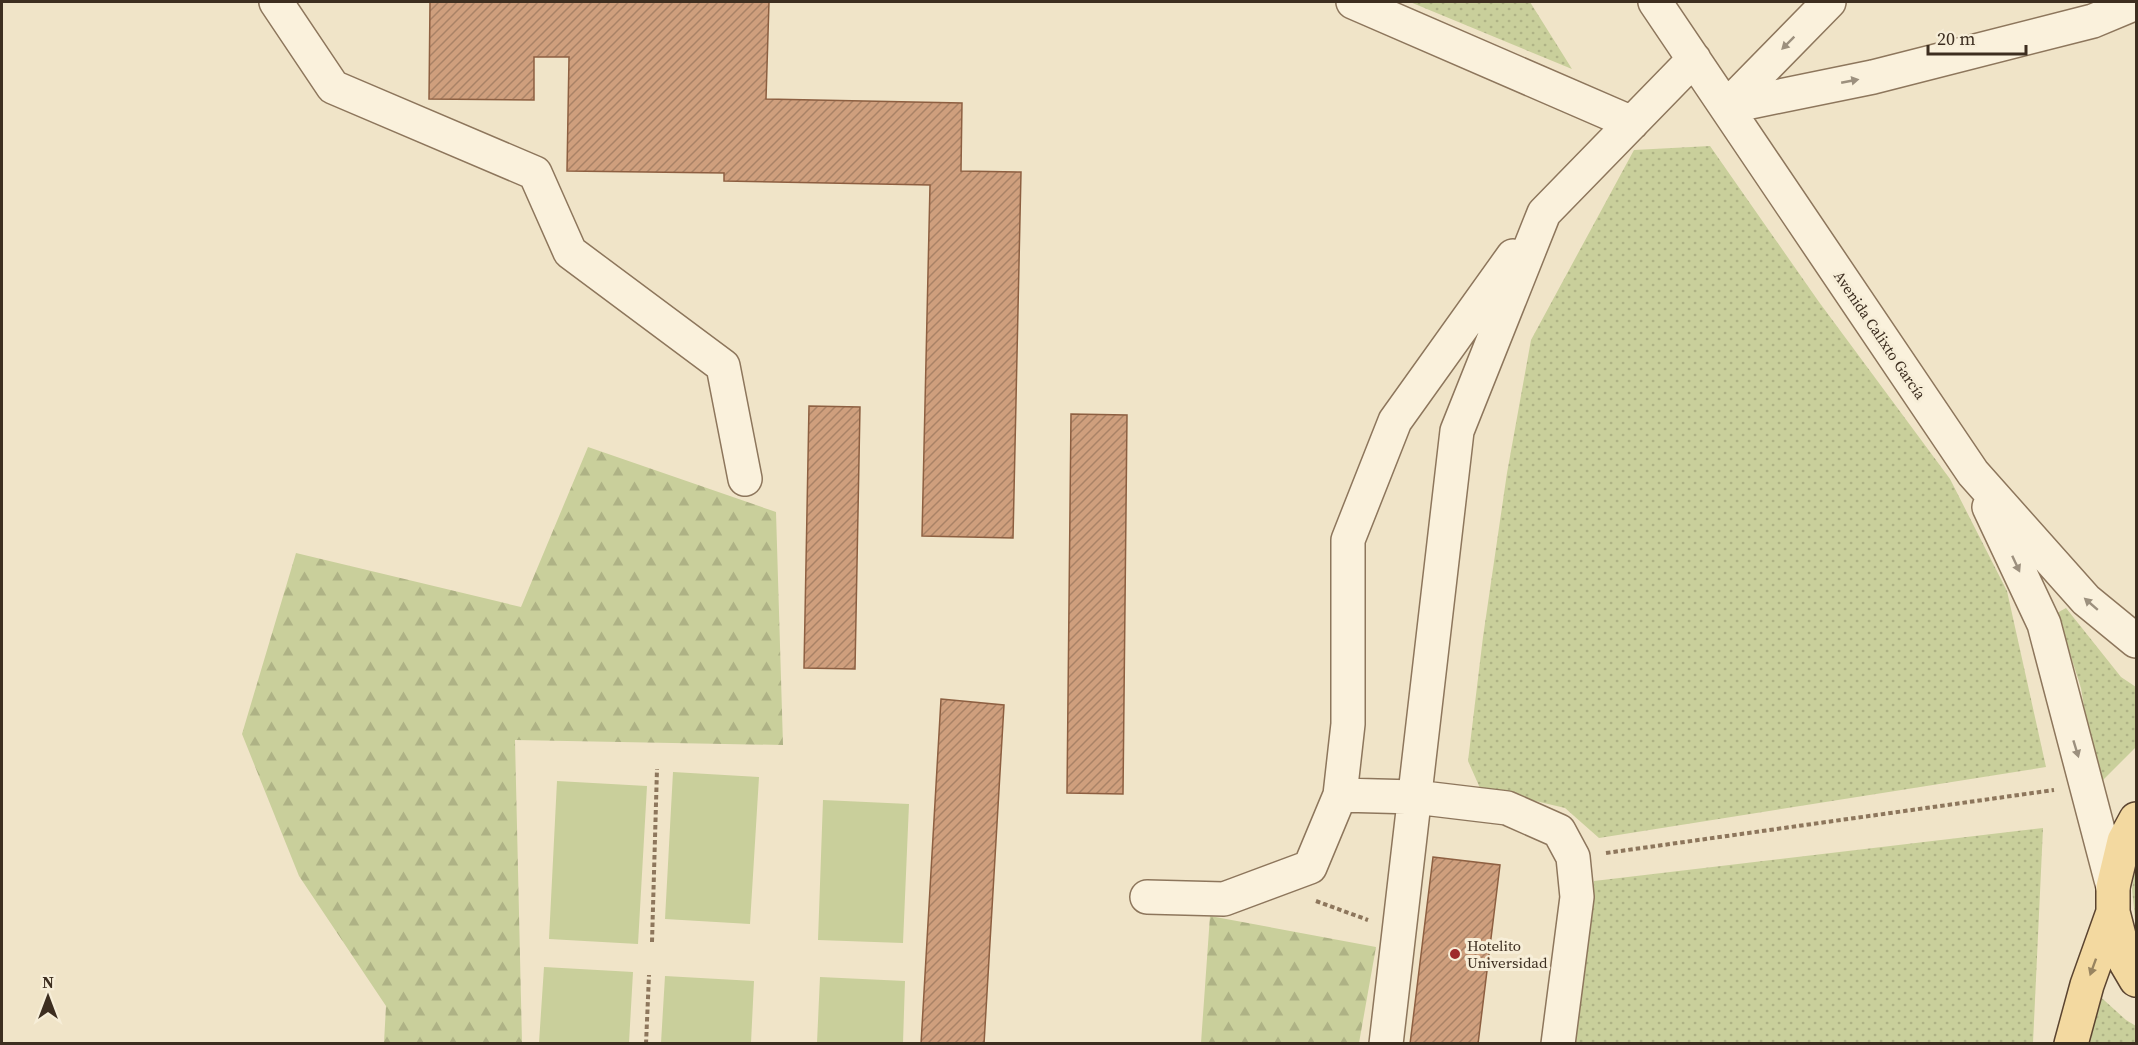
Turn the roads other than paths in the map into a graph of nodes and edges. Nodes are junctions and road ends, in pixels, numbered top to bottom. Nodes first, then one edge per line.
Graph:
1 (276, 2) edge
2 (1353, 2) edge
3 (1655, 2) edge
4 (1830, 2) edge
5 (2136, 3) edge
6 (1694, 59) junction
7 (1726, 107) junction
8 (1632, 123) junction
9 (1544, 213) junction
10 (1973, 473) junction
11 (746, 479) dead end
12 (2136, 641) edge
13 (1340, 795) junction
14 (1415, 797) junction
15 (2136, 819) edge
16 (1147, 897) dead end
17 (2113, 900) junction
18 (2136, 980) edge
19 (1386, 1044) edge
20 (1558, 1044) edge
21 (2071, 1044) edge

1 - 11 street
2 - 8 street
3 - 6 street, Avenida Calixto García
4 -> 7 street
7 -> 5 street
6 - 7 street, Avenida Calixto García
6 - 8 street
7 - 10 street, Avenida Calixto García
8 - 9 street
9 - 13 street
9 - 14 street
12 -> 10 street, Avenida Calixto García
10 -> 17 street
13 - 14 street
13 - 16 street
14 - 19 street
14 - 20 street
15 - 17 main road
17 - 18 main road
17 -> 21 main road

